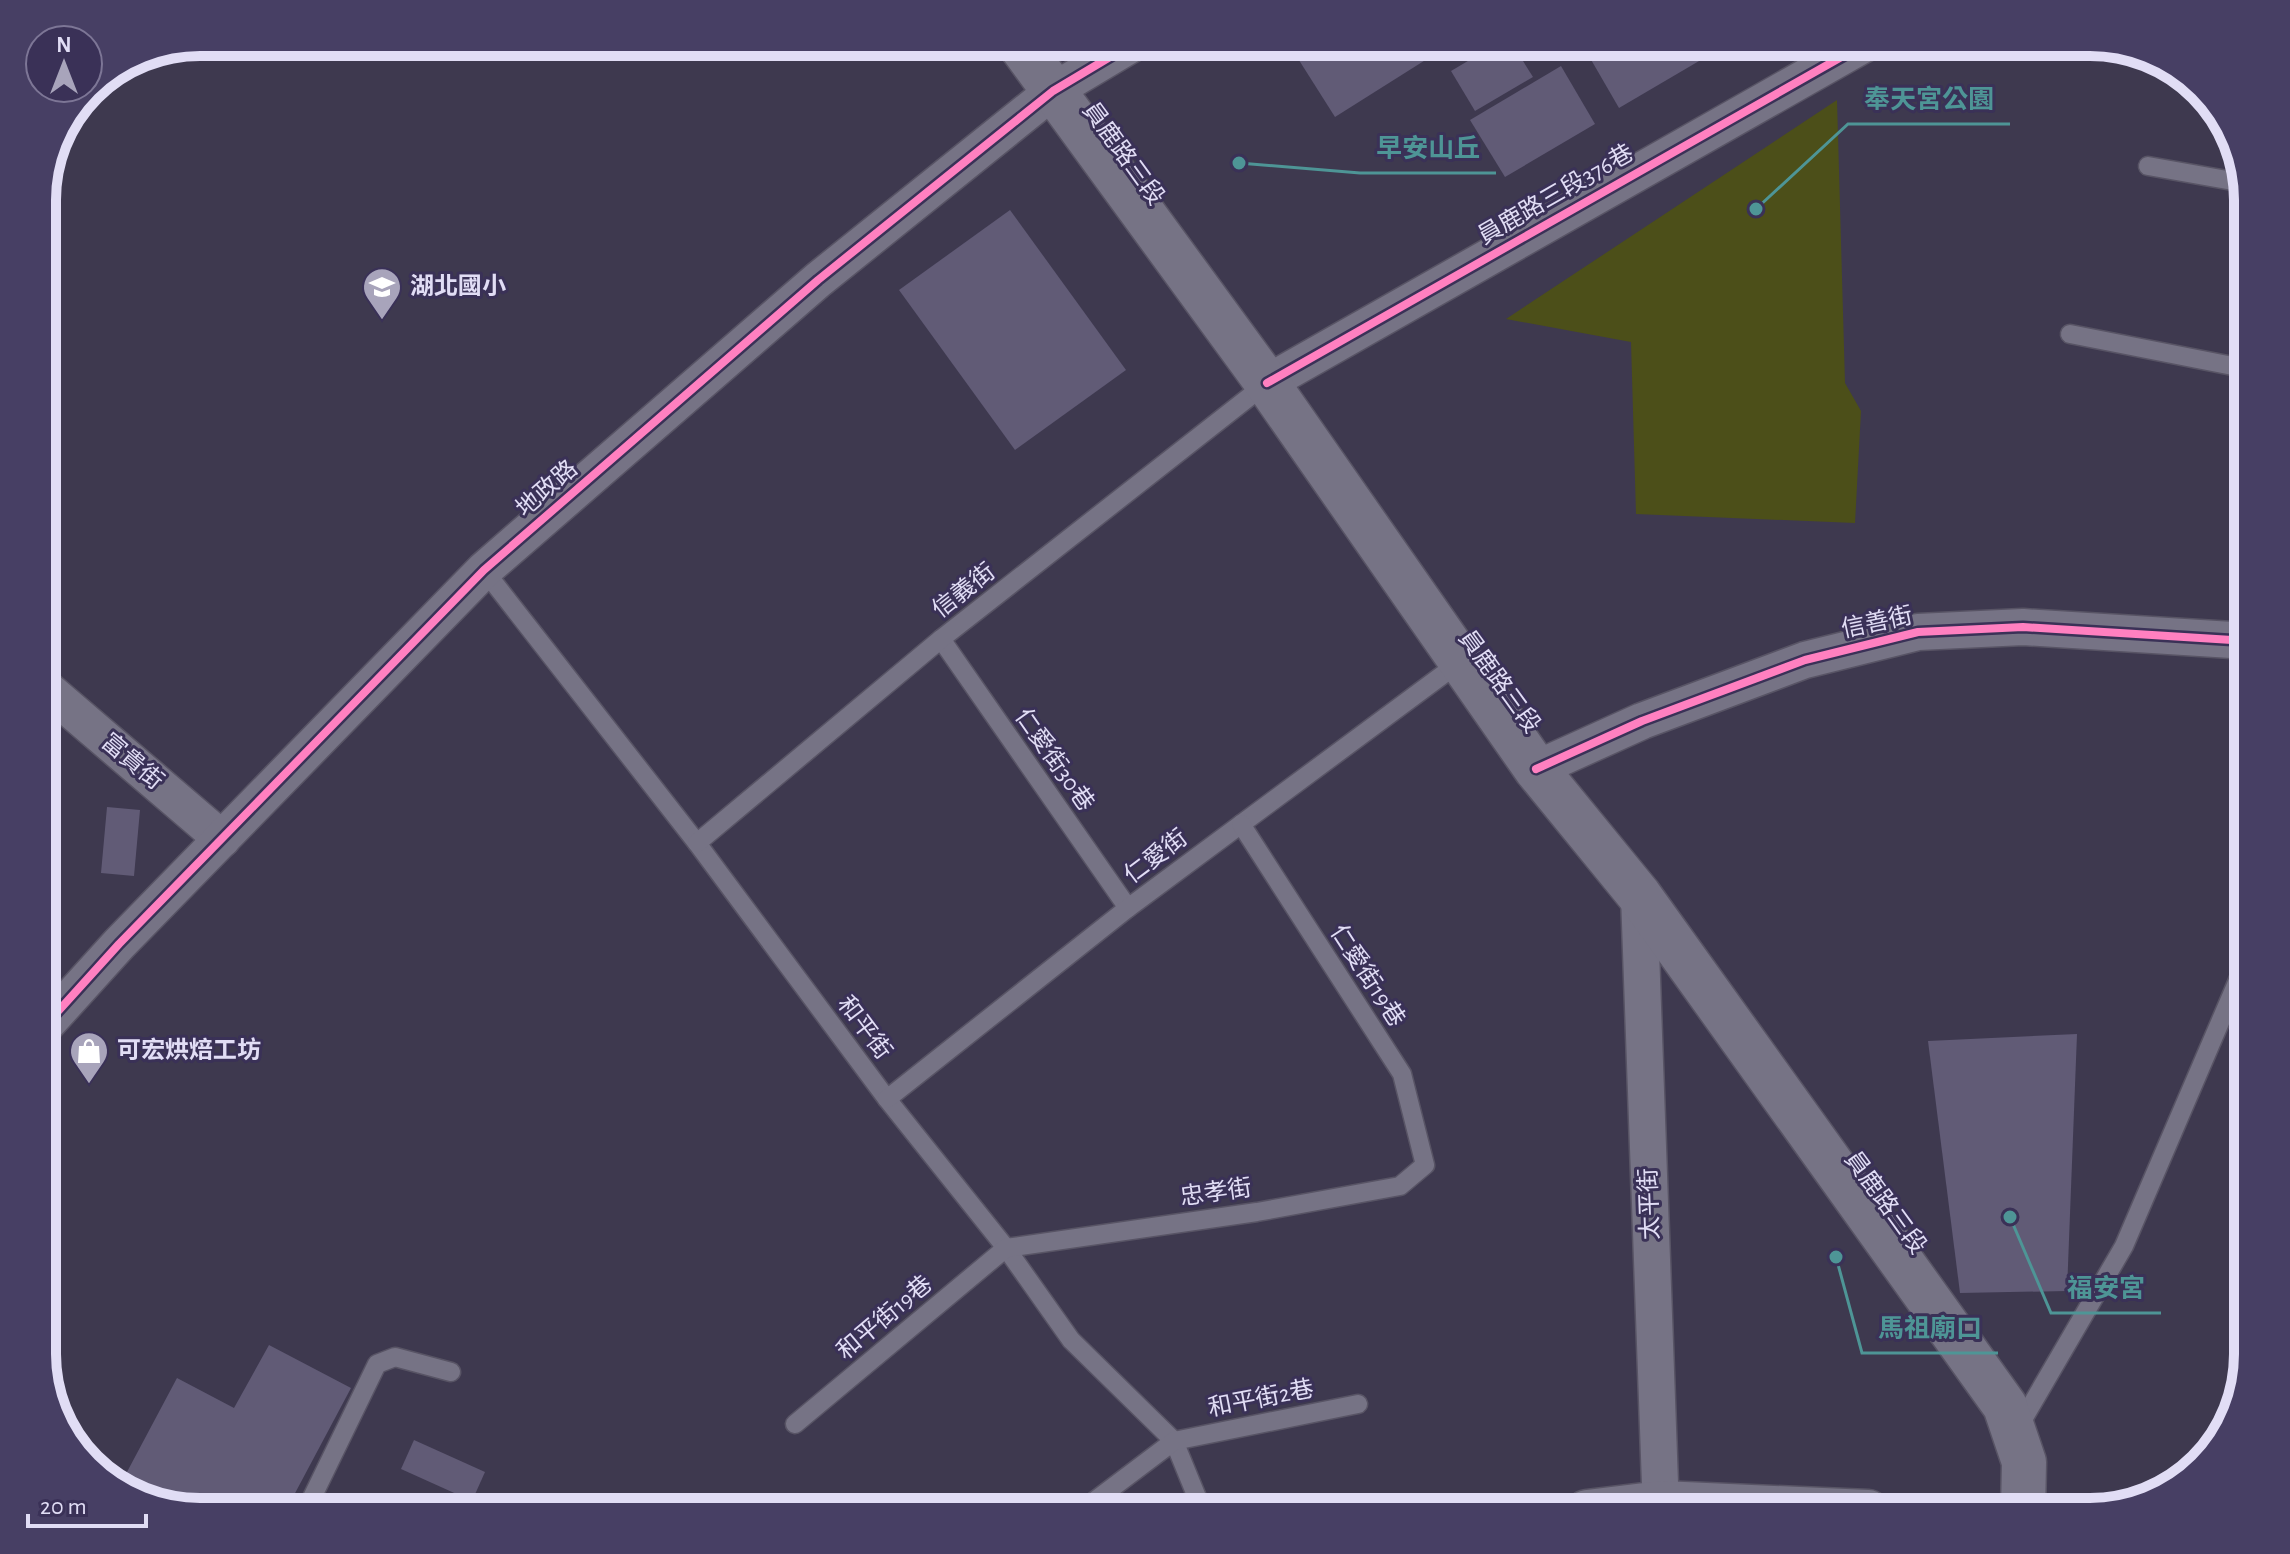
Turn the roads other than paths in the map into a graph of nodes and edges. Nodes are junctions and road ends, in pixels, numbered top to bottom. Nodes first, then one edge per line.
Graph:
1 (1028, 56) edge
2 (1112, 56) edge
3 (1841, 56) edge
4 (1053, 91) junction
5 (2148, 166) dead end
6 (2232, 181) edge
7 (2070, 334) dead end
8 (2234, 366) edge
9 (1267, 383) junction
10 (484, 570) junction
11 (941, 639) junction
12 (2234, 640) edge
13 (1460, 662) junction
14 (56, 697) edge
15 (1536, 769) junction
16 (1241, 824) junction
17 (222, 839) junction
18 (697, 843) junction
19 (1639, 895) junction
20 (1128, 908) junction
21 (2234, 990) edge
22 (56, 1014) edge
23 (887, 1099) junction
24 (1425, 1165) joint
25 (1006, 1248) junction
26 (451, 1372) dead end
27 (1358, 1404) dead end
28 (795, 1424) dead end
29 (2014, 1434) junction
30 (1174, 1441) junction
31 (312, 1498) edge
32 (1099, 1498) edge
33 (1197, 1498) edge
34 (1661, 1498) edge
35 (2023, 1498) edge

1 - 4 main road, 員鹿路三段
2 - 4 street, 地政路
3 - 9 street, 員鹿路三段376巷
4 - 9 main road, 員鹿路三段
4 - 10 street, 地政路
5 - 6 lane
7 - 8 lane
9 - 11 lane, 信義街
9 - 13 main road, 員鹿路三段
10 - 17 street, 地政路
10 - 18 lane, 和平街
11 - 18 lane, 信義街
11 - 20 lane, 仁愛街30巷
12 - 15 street, 信善街
13 - 15 main road, 員鹿路三段
13 - 16 lane, 仁愛街
14 - 17 street, 富貴街
15 - 19 main road, 員鹿路三段
16 - 20 lane, 仁愛街
16 - 24 lane, 仁愛街19巷
17 - 22 street, 地政路
18 - 23 lane, 和平街
19 - 29 main road, 員鹿路三段
19 - 34 street, 太平街
20 - 23 lane, 仁愛街
21 - 29 lane
23 - 25 lane, 和平街
24 - 25 lane, 忠孝街
25 - 28 lane, 和平街19巷
25 - 30 lane, 和平街
26 - 31 lane
27 - 30 lane, 和平街2巷
29 - 35 main road, 員鹿路三段
30 - 32 lane
30 - 33 lane, 和平街

